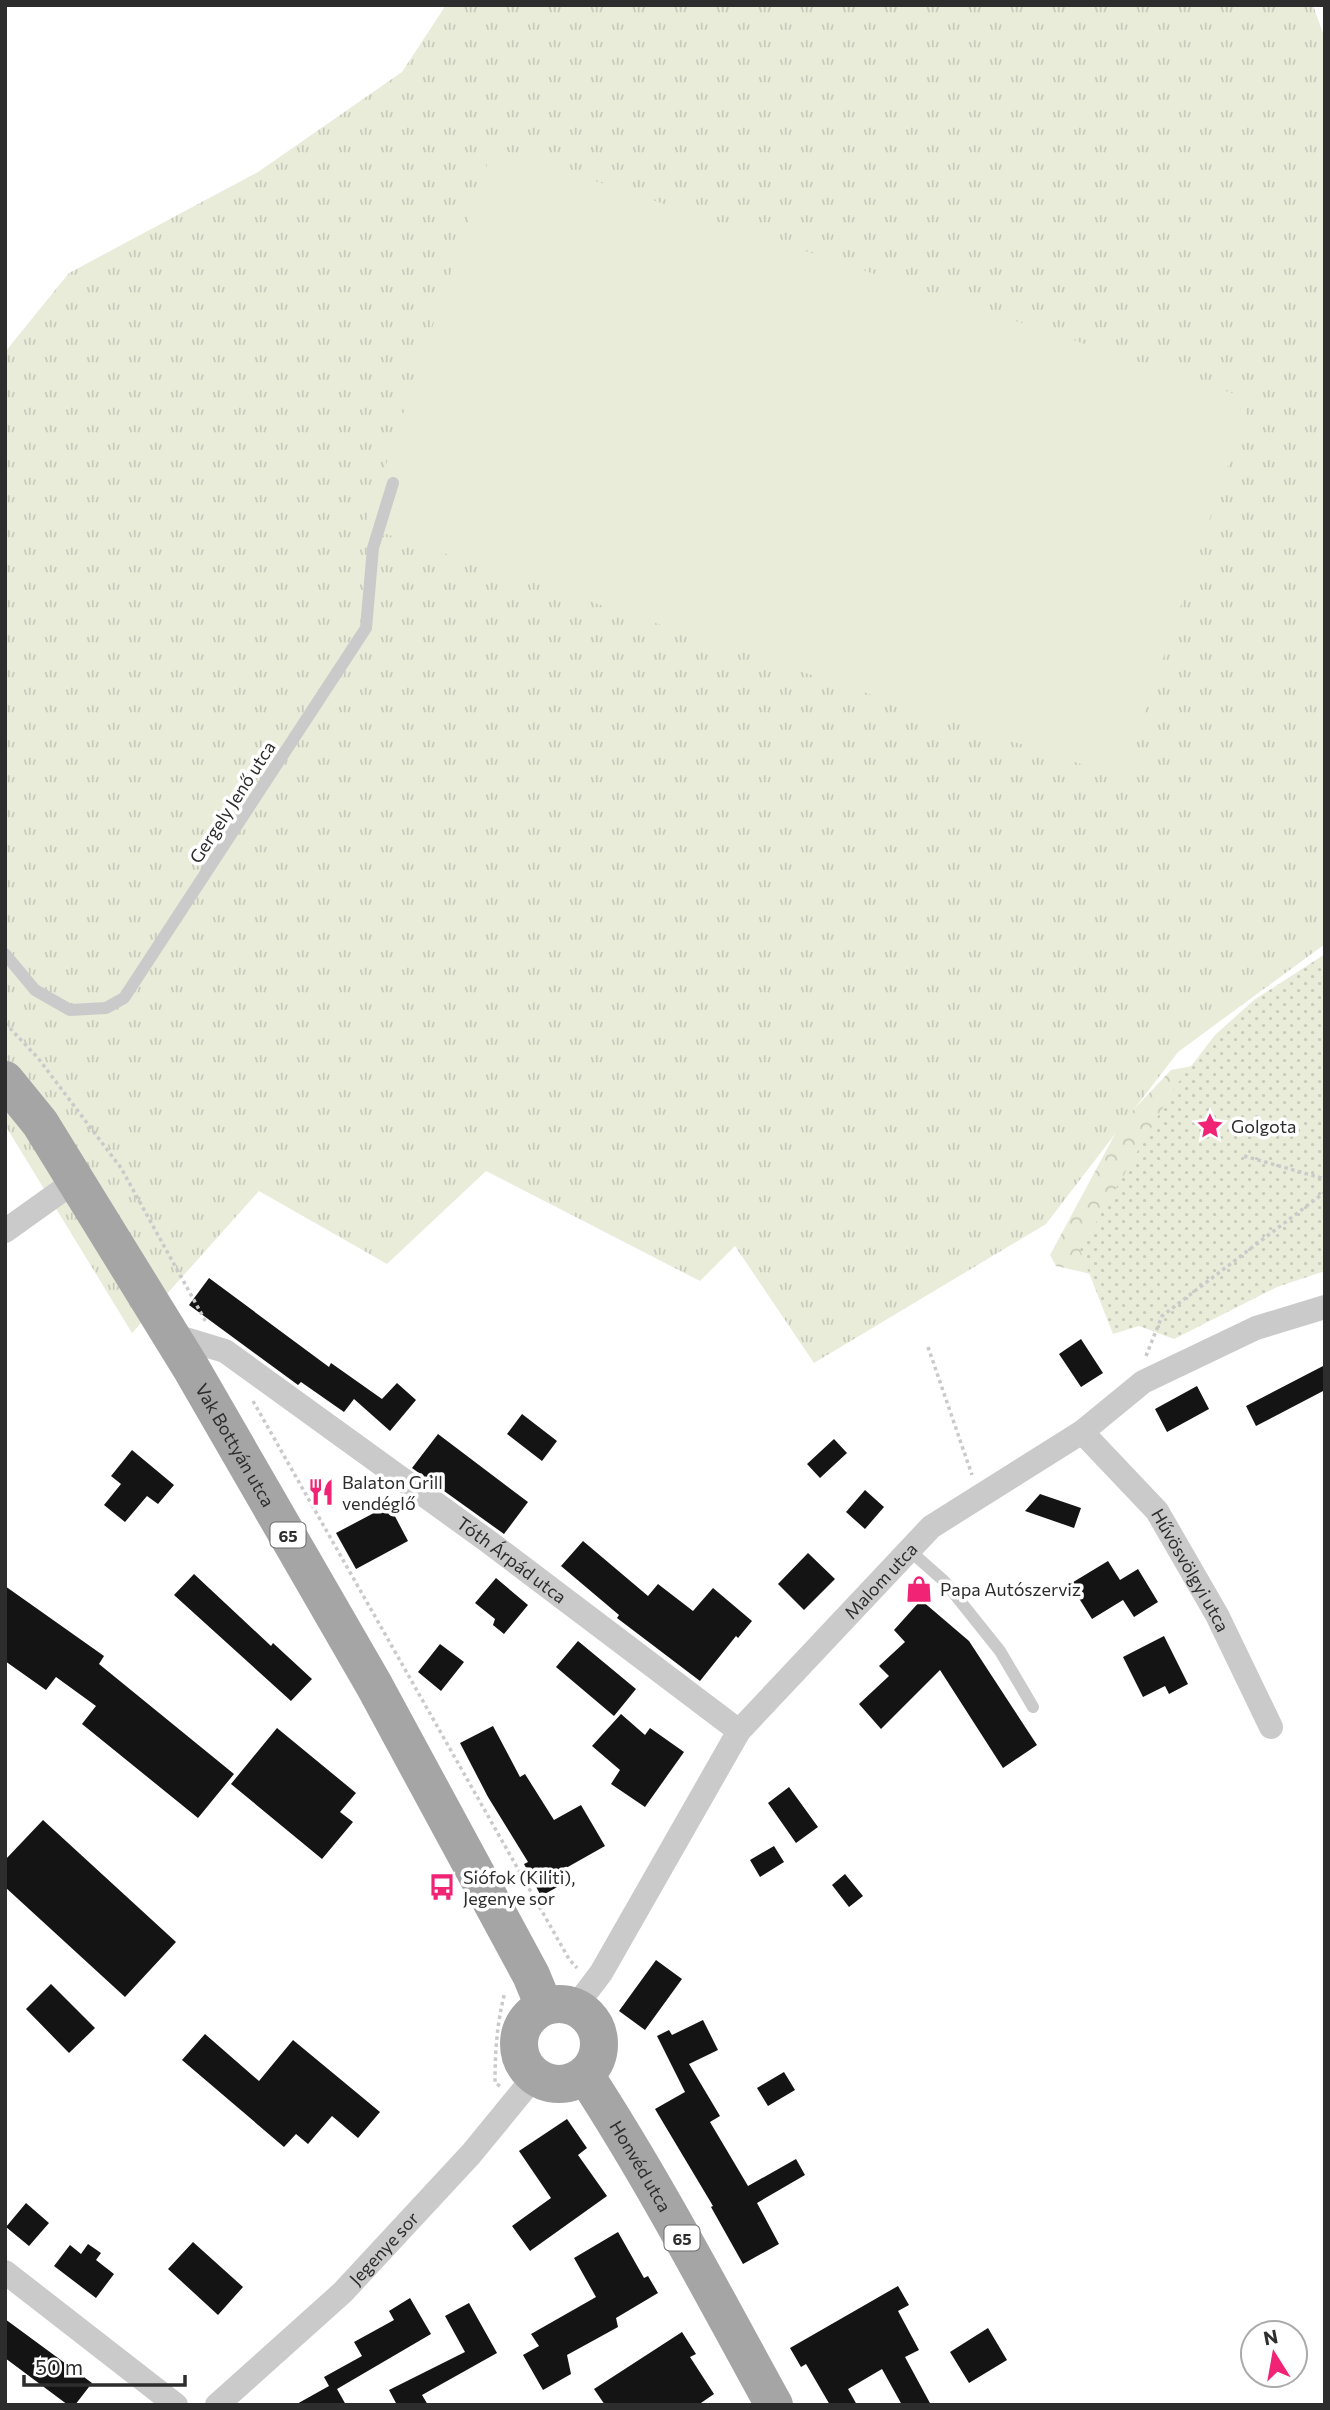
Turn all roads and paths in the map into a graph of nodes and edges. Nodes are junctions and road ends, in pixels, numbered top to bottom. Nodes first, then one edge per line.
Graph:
1 (393, 483) dead end
2 (5, 954) edge
3 (5, 1023) edge
4 (5, 1080) edge
5 (1244, 1156) dead end
6 (1325, 1179) edge
7 (75, 1181) junction
8 (1325, 1192) edge
9 (5, 1231) edge
10 (1325, 1307) edge
11 (172, 1335) junction
12 (928, 1347) dead end
13 (225, 1351) junction
14 (1143, 1382) junction
15 (252, 1398) dead end
16 (1082, 1432) junction
17 (980, 1496) junction
18 (909, 1550) junction
19 (1033, 1707) dead end
20 (1271, 1727) dead end
21 (739, 1731) junction
22 (550, 1996) junction
23 (585, 2075) junction
24 (527, 2087) junction
25 (5, 2272) edge
26 (176, 2405) edge
27 (217, 2405) edge
28 (774, 2405) edge

1 - 2 lane, Gergely Jenő utca
3 - 13 path
4 - 7 main road, Vak Bottyán utca / 65
5 - 6 path
7 - 9 street
7 - 11 main road, Vak Bottyán utca / 65
8 - 14 path
10 - 14 street, Malom utca
11 - 13 street, Tóth Árpád utca
11 - 22 main road, Vak Bottyán utca / 65
12 - 17 path
13 - 21 street, Tóth Árpád utca
14 - 16 street, Malom utca
15 - 22 path
16 - 17 street, Malom utca
16 - 20 street, Hűvösvölgyi utca
17 - 18 street, Malom utca
18 - 19 lane
18 - 21 street, Malom utca
21 - 22 street, Malom utca
22 - 23 main road, 65
22 - 24 main road
22 - 24 path
23 - 24 main road
23 - 28 main road, Honvéd utca / 65
24 - 27 street, Jegenye sor
25 - 26 street

